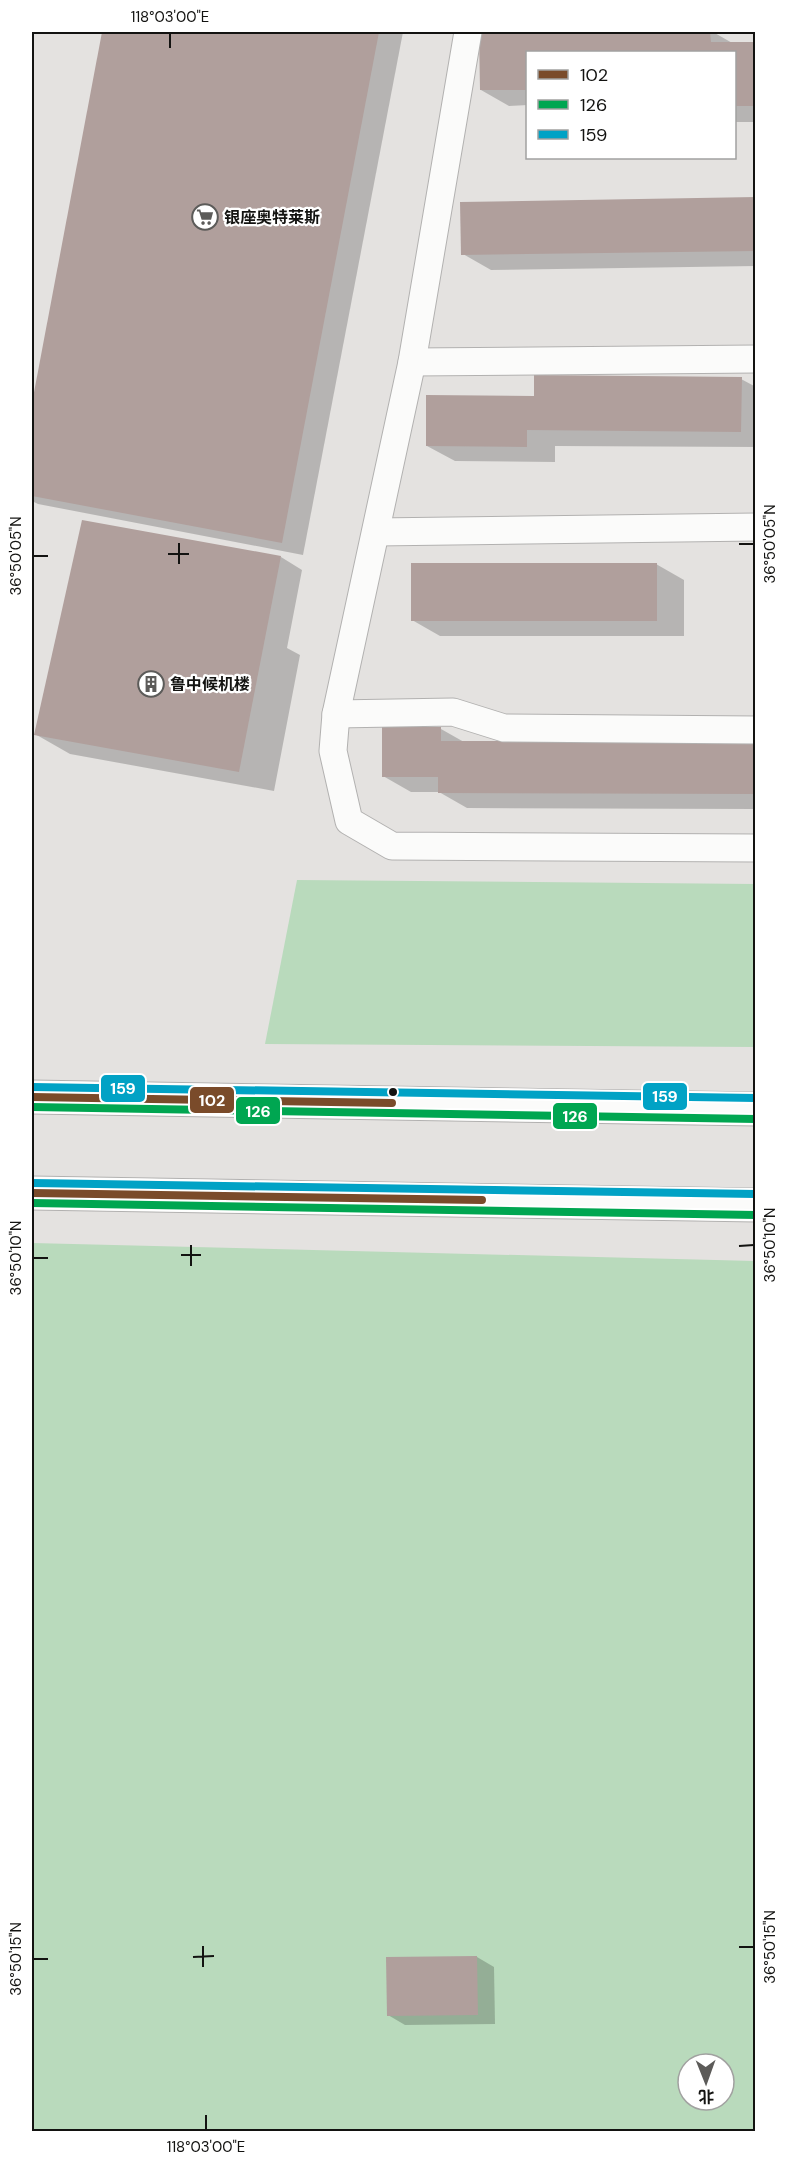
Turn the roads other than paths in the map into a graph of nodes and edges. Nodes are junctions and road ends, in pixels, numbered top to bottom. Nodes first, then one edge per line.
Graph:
1 (468, 32) edge
2 (756, 359) edge
3 (412, 362) junction
4 (756, 527) edge
5 (376, 532) junction
6 (336, 714) junction
7 (756, 730) edge
8 (756, 848) edge
9 (32, 1097) edge
10 (756, 1109) edge
11 (32, 1193) edge
12 (756, 1205) edge

1 - 3 street
2 - 3 street
3 - 5 street
4 - 5 street
5 - 6 street
6 - 7 street
6 - 8 street
9 - 10 main road
11 - 12 main road

